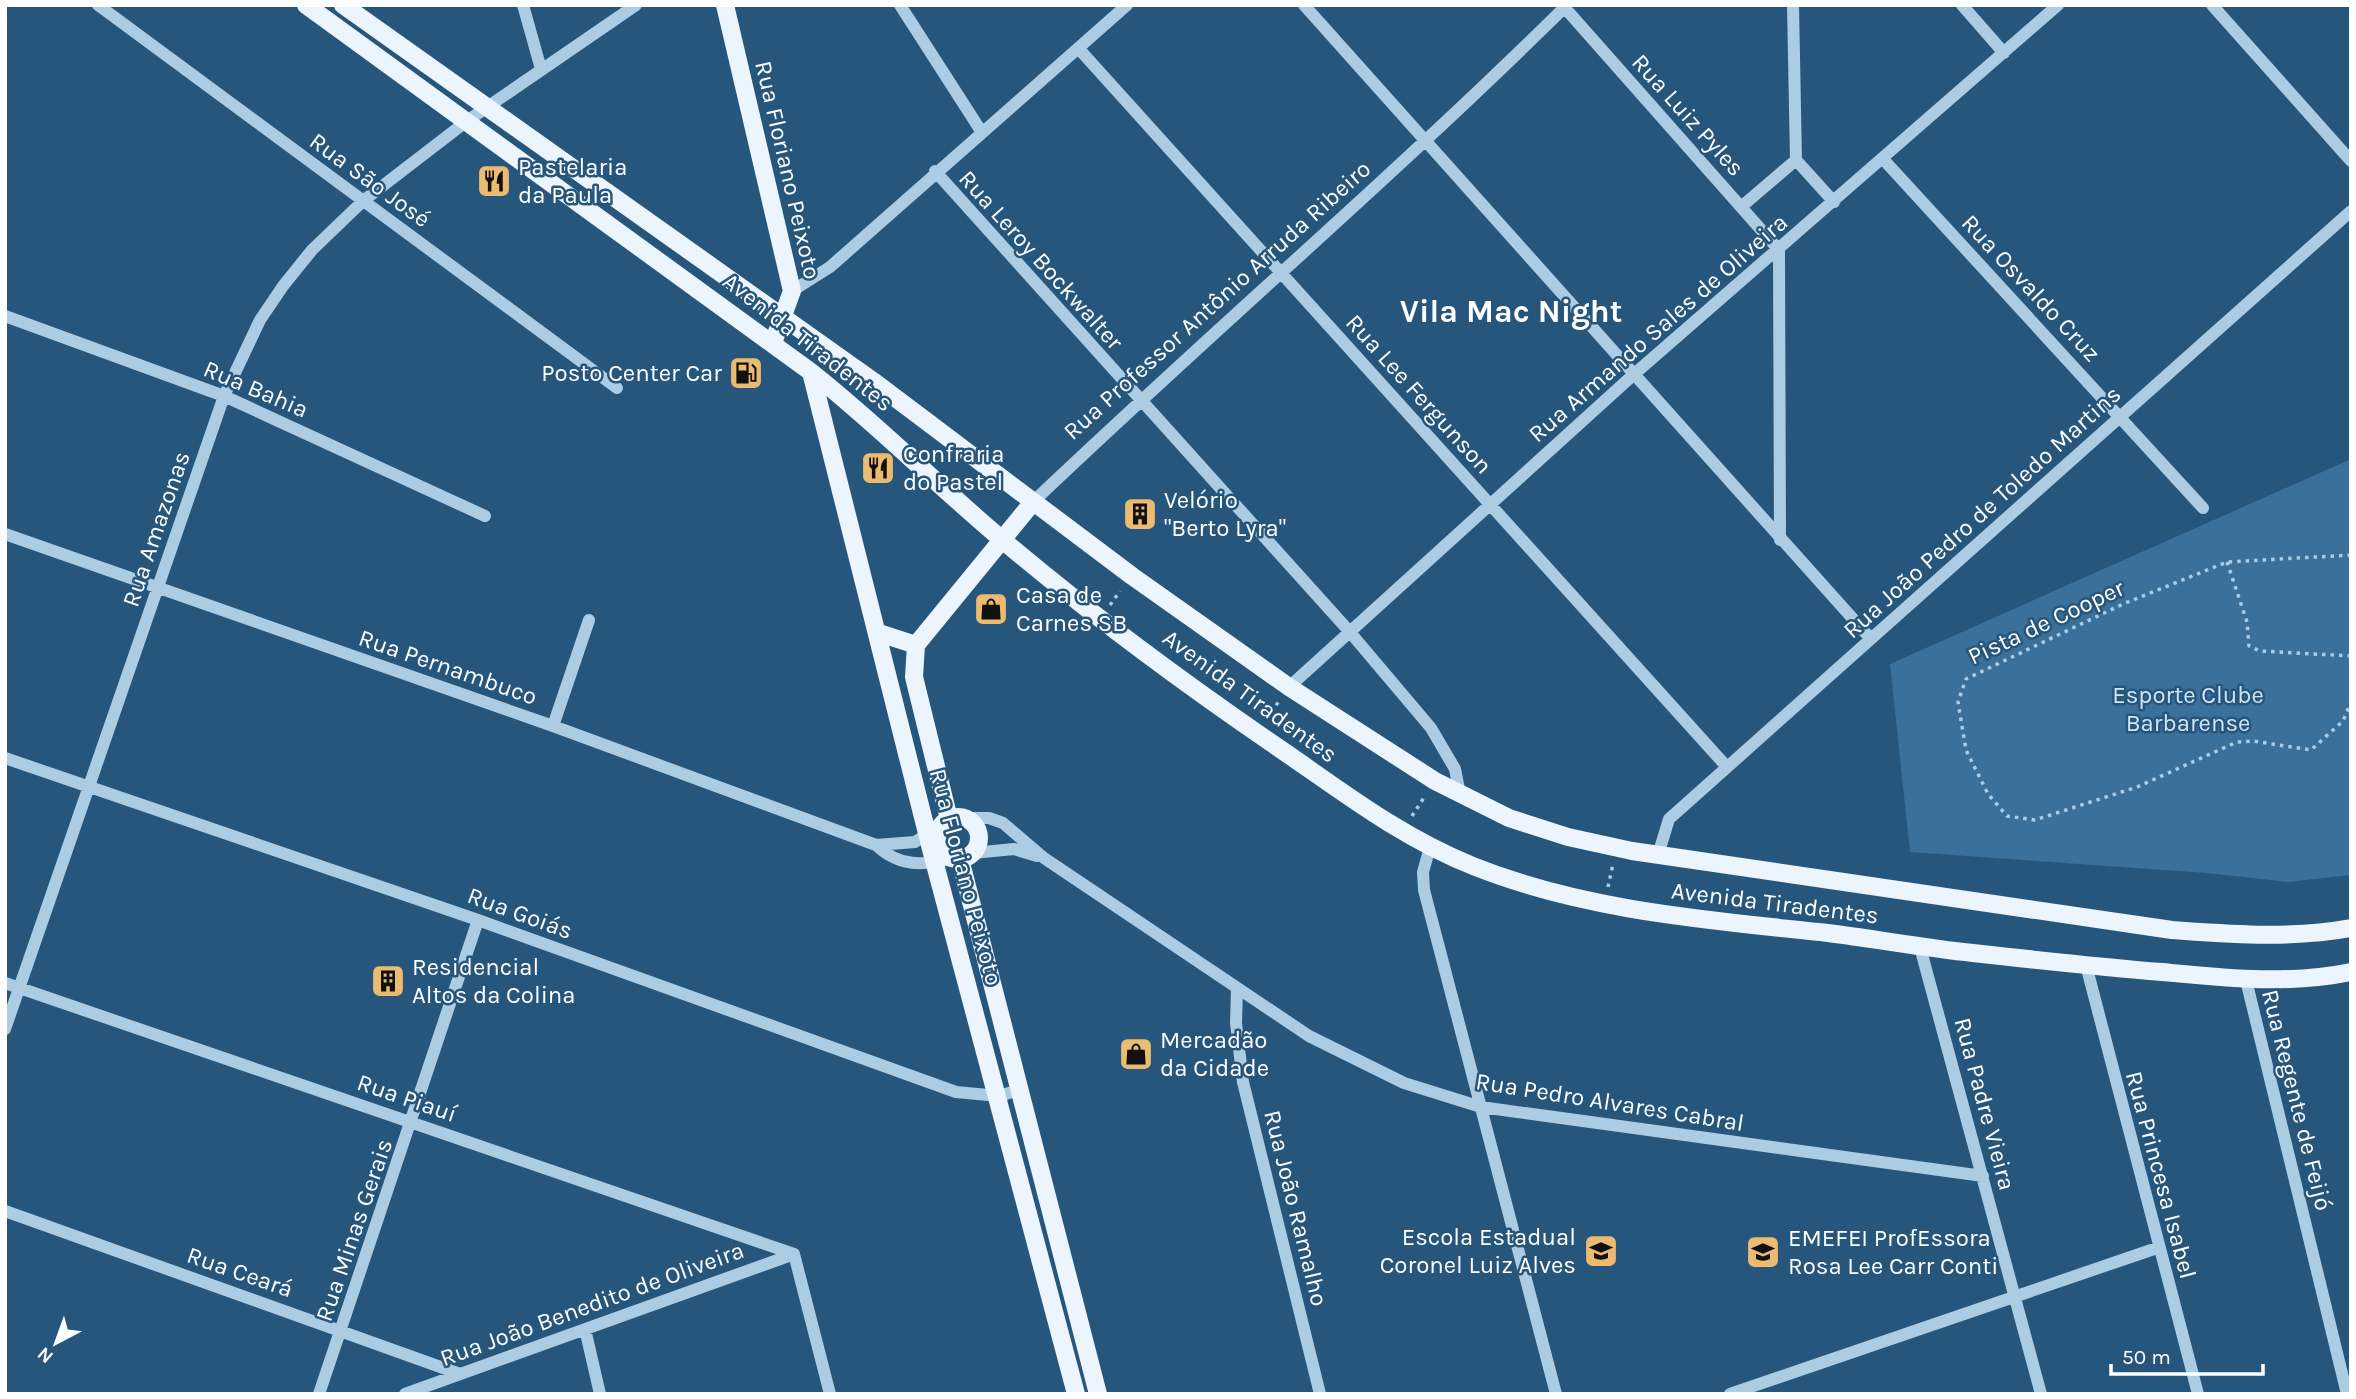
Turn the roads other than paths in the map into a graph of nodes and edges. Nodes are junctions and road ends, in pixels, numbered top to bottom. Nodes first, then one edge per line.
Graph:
1 (98, 5) edge
2 (306, 5) edge
3 (343, 5) edge
4 (523, 5) edge
5 (636, 5) edge
6 (725, 5) edge
7 (900, 5) edge
8 (1127, 5) edge
9 (1304, 5) edge
10 (1793, 5) edge
11 (1962, 5) edge
12 (2058, 5) edge
13 (2212, 5) edge
14 (1566, 6) edge
15 (1079, 49) junction
16 (2004, 53) junction
17 (541, 69) junction
18 (487, 107) junction
19 (467, 121) junction
20 (981, 131) junction
21 (1426, 142) junction
22 (1883, 159) junction
23 (1796, 160) junction
24 (2351, 161) edge
25 (935, 172) junction
26 (363, 201) junction
27 (1834, 202) junction
28 (1741, 207) junction
29 (2351, 211) edge
30 (1779, 250) junction
31 (1283, 273) junction
32 (792, 291) junction
33 (5, 316) edge
34 (785, 317) junction
35 (773, 343) junction
36 (811, 372) junction
37 (1632, 376) junction
38 (617, 388) dead end
39 (224, 396) junction
40 (1139, 401) junction
41 (2120, 417) junction
42 (1033, 502) junction
43 (1489, 504) junction
44 (2203, 508) dead end
45 (485, 516) dead end
46 (5, 534) edge
47 (1001, 539) junction
48 (1780, 540) junction
49 (157, 589) junction
50 (589, 620) dead end
51 (1349, 631) junction
52 (879, 633) junction
53 (1871, 639) junction
54 (916, 645) junction
55 (1289, 687) junction
56 (553, 726) junction
57 (5, 758) edge
58 (1727, 767) junction
59 (90, 787) junction
60 (1460, 794) junction
61 (946, 824) junction
62 (876, 845) junction
63 (1430, 847) junction
64 (1658, 855) junction
65 (962, 856) junction
66 (1044, 858) junction
67 (935, 863) junction
68 (478, 920) junction
69 (2351, 928) edge
70 (1920, 947) junction
71 (2086, 965) junction
72 (2351, 972) edge
73 (2246, 980) junction
74 (12, 985) edge
75 (1237, 988) junction
76 (5, 1029) edge
77 (1022, 1089) junction
78 (999, 1096) junction
79 (1481, 1107) junction
80 (412, 1122) junction
81 (1983, 1176) junction
82 (5, 1211) edge
83 (2157, 1248) junction
84 (794, 1254) junction
85 (2014, 1295) junction
86 (585, 1329) junction
87 (342, 1330) junction
88 (460, 1374) junction
89 (319, 1394) edge
90 (405, 1394) edge
91 (600, 1394) edge
92 (830, 1394) edge
93 (1076, 1394) edge
94 (1098, 1394) edge
95 (1320, 1394) edge
96 (1556, 1394) edge
97 (1730, 1394) edge
98 (2041, 1394) edge
99 (2198, 1394) edge
100 (2347, 1394) edge

1 - 26 street, Rua São José
2 - 19 main road, Avenida Tiradentes
3 - 18 main road, Avenida Tiradentes
4 - 17 street
5 - 17 street, Rua Amazonas
6 - 32 main road, Rua Floriano Peixoto
7 - 20 street
8 - 15 street
9 - 21 street
10 - 23 street
11 - 16 street
12 - 16 street, Rua Armando Sales de Oliveira
13 - 24 street
14 - 21 street, Rua Professor Antônio Arruda Ribeiro
14 - 28 street, Rua Luiz Pyles
15 - 20 street
15 - 31 street, Rua Lee Fergunson
16 - 22 street, Rua Armando Sales de Oliveira
17 - 18 street, Rua Amazonas
18 - 19 street, Rua Amazonas
18 - 34 main road, Avenida Tiradentes
19 - 26 street, Rua Amazonas
19 - 35 main road, Avenida Tiradentes
20 - 25 street
21 - 31 street, Rua Professor Antônio Arruda Ribeiro
21 - 37 street
22 - 27 street, Rua Armando Sales de Oliveira
22 - 41 street, Rua Osvaldo Cruz
23 - 27 street
23 - 28 street
25 - 32 street
25 - 40 street, Rua Leroy Bockwalter
26 - 38 street, Rua São José
26 - 39 street, Rua Amazonas
27 - 30 street, Rua Armando Sales de Oliveira
28 - 30 street, Rua Luiz Pyles
29 - 41 street, Rua João Pedro de Toledo Martins
30 - 37 street, Rua Armando Sales de Oliveira
30 - 48 street
31 - 40 street, Rua Professor Antônio Arruda Ribeiro
31 - 43 street, Rua Lee Fergunson
32 - 34 main road, Rua Floriano Peixoto
33 - 39 street, Rua Bahia
34 - 35 main road, Rua Floriano Peixoto
34 - 42 main road, Avenida Tiradentes
35 - 36 main road, Avenida Tiradentes
36 - 47 main road, Avenida Tiradentes
36 - 52 main road, Rua Floriano Peixoto
37 - 43 street, Rua Armando Sales de Oliveira
37 - 48 street
39 - 45 street, Rua Bahia
39 - 49 street, Rua Amazonas
40 - 42 street, Rua Professor Antônio Arruda Ribeiro
40 - 51 street, Rua Leroy Bockwalter
41 - 44 street, Rua Osvaldo Cruz
41 - 53 street, Rua João Pedro de Toledo Martins
42 - 47 main road, Rua Professor Antônio Arruda Ribeiro
42 - 55 main road, Avenida Tiradentes
43 - 51 street, Rua Armando Sales de Oliveira
43 - 58 street, Rua Lee Fergunson
46 - 49 street, Rua Pernambuco
47 - 54 main road, Rua Professor Antônio Arruda Ribeiro
47 - 63 main road, Avenida Tiradentes
48 - 53 street
49 - 56 street, Rua Pernambuco
49 - 59 street, Rua Amazonas
50 - 56 street
51 - 55 street, Rua Armando Sales de Oliveira
51 - 60 street, Rua Leroy Bockwalter
52 - 54 main road
52 - 61 main road, Rua Floriano Peixoto
53 - 58 street, Rua João Pedro de Toledo Martins
54 - 61 main road, Rua Floriano Peixoto
55 - 60 main road, Avenida Tiradentes
56 - 62 street, Rua Pernambuco
57 - 59 street, Rua Goiás
58 - 64 street, Rua João Pedro de Toledo Martins
59 - 68 street, Rua Goiás
59 - 74 street, Rua Amazonas
60 - 64 main road, Avenida Tiradentes
61 - 62 street, Rua Pernambuco
61 - 65 main road
61 - 65 main road
61 - 66 street, Rua Pedro Alvares Cabral
61 - 67 main road, Rua Floriano Peixoto
62 - 67 street, Rua Pernambuco
63 - 70 main road, Avenida Tiradentes
63 - 79 street
64 - 69 main road, Avenida Tiradentes
65 - 66 street, Rua Pedro Alvares Cabral
65 - 67 street, Rua Pernambuco
65 - 77 main road, Rua Floriano Peixoto
66 - 75 street, Rua Pedro Alvares Cabral
67 - 78 main road, Rua Floriano Peixoto
68 - 78 street, Rua Goiás
68 - 80 street, Rua Minas Gerais
70 - 71 main road, Avenida Tiradentes
70 - 81 street, Rua Padre Vieira
71 - 73 main road, Avenida Tiradentes
71 - 83 street, Rua Princesa Isabel
72 - 73 main road, Avenida Tiradentes
73 - 100 street, Rua Regente de Feijó
74 - 76 street, Rua Amazonas
74 - 80 street, Rua Piauí
75 - 79 street, Rua Pedro Alvares Cabral
75 - 95 street, Rua João Ramalho
77 - 78 street, Rua Goiás
77 - 94 main road, Rua Floriano Peixoto
78 - 93 main road, Rua Floriano Peixoto
79 - 81 street, Rua Pedro Alvares Cabral
79 - 96 street
80 - 84 street, Rua Piauí
80 - 87 street, Rua Minas Gerais
81 - 85 street, Rua Padre Vieira
82 - 87 street, Rua Ceará
83 - 85 street
83 - 99 street, Rua Princesa Isabel
84 - 86 street, Rua João Benedito de Oliveira
84 - 92 street
85 - 97 street
85 - 98 street, Rua Padre Vieira
86 - 88 street, Rua João Benedito de Oliveira
86 - 91 street
87 - 88 street, Rua Ceará
87 - 89 street, Rua Minas Gerais
88 - 90 street, Rua João Benedito de Oliveira

